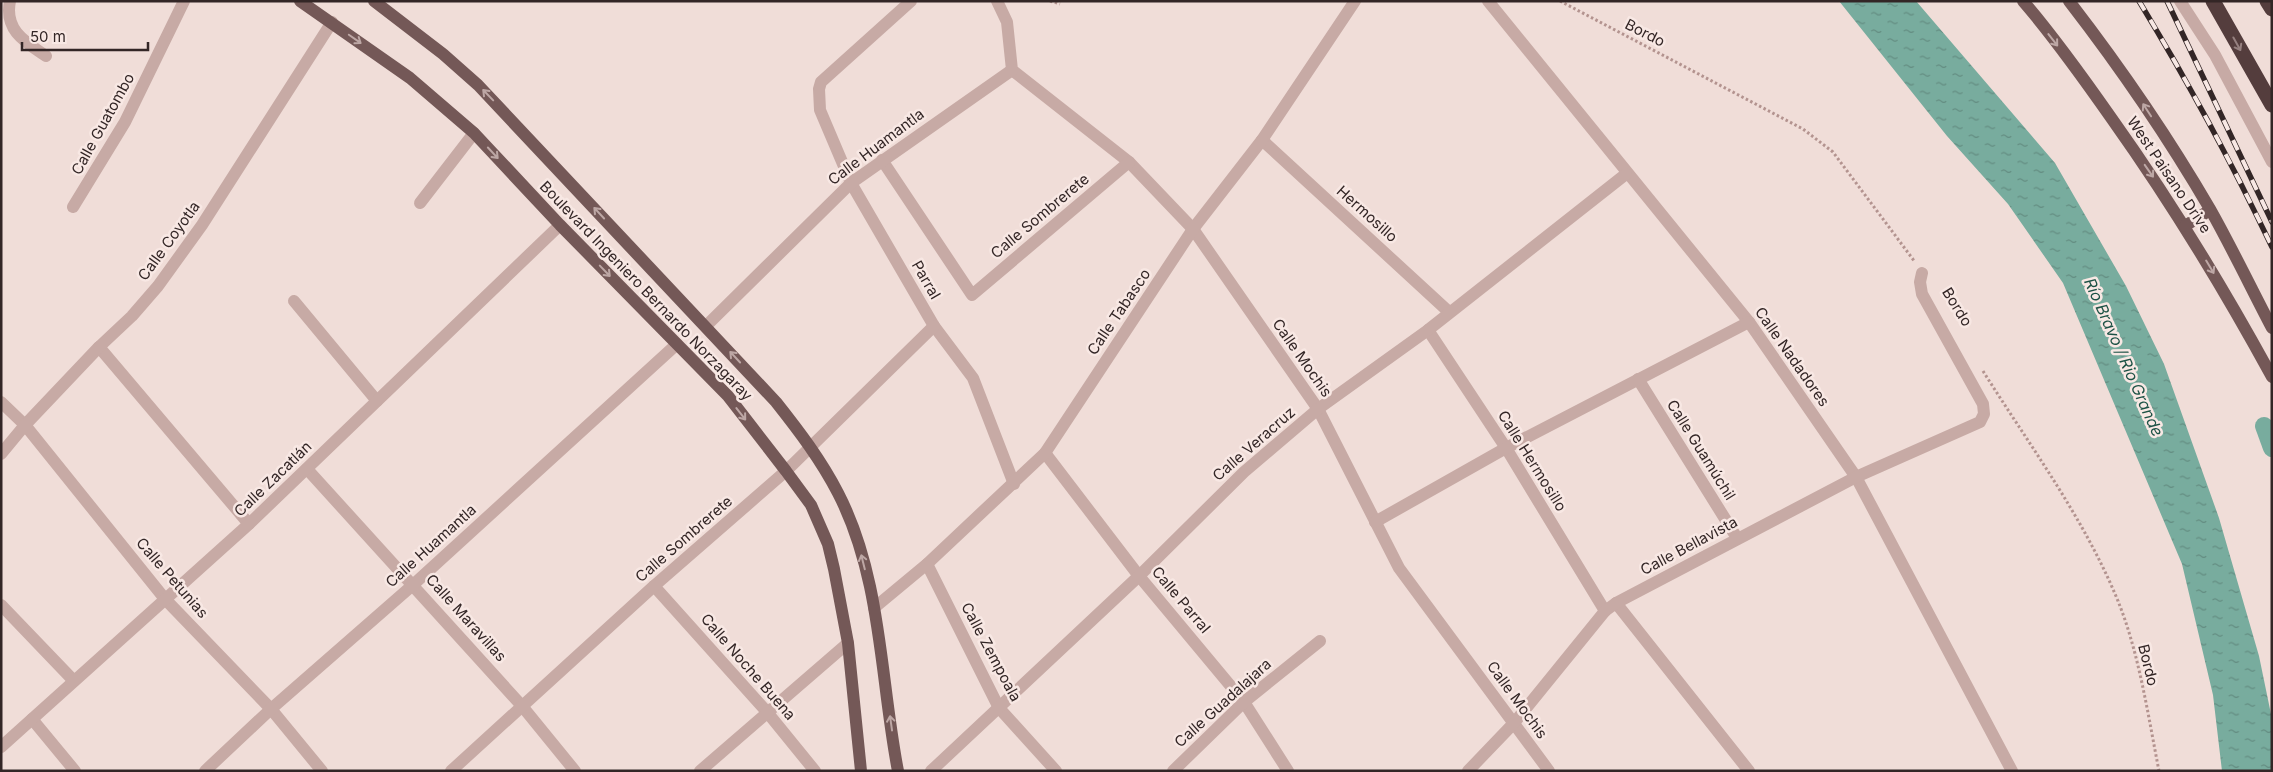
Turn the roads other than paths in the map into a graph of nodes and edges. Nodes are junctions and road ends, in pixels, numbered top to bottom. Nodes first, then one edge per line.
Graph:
1 (10, 1) edge
2 (184, 1) edge
3 (300, 1) edge
4 (374, 1) edge
5 (911, 1) edge
6 (997, 1) edge
7 (1355, 1) edge
8 (1488, 1) edge
9 (2023, 1) edge
10 (2068, 1) edge
11 (2180, 1) edge
12 (2213, 1) edge
13 (2267, 1) edge
14 (2272, 10) edge
15 (332, 22) junction
16 (46, 56) dead end
17 (1012, 70) junction
18 (2272, 105) edge
19 (474, 133) junction
20 (1262, 140) junction
21 (882, 160) junction
22 (1128, 162) junction
23 (2272, 162) edge
24 (1626, 174) junction
25 (850, 183) junction
26 (420, 203) dead end
27 (73, 207) dead end
28 (2210, 210) junction
29 (560, 225) junction
30 (2185, 226) junction
31 (1193, 229) junction
32 (1922, 273) road end
33 (294, 301) dead end
34 (1450, 312) junction
35 (1749, 322) junction
36 (706, 326) junction
37 (934, 326) junction
38 (2272, 328) edge
39 (1428, 330) junction
40 (677, 344) junction
41 (99, 347) junction
42 (2272, 377) edge
43 (1638, 379) junction
44 (378, 401) junction
45 (1, 402) edge
46 (1318, 410) junction
47 (25, 425) junction
48 (811, 448) junction
49 (1506, 448) junction
50 (1045, 453) junction
51 (1, 454) edge
52 (308, 469) junction
53 (786, 471) junction
54 (1856, 477) junction
55 (1014, 484) junction
56 (1375, 522) junction
57 (250, 524) junction
58 (1737, 538) junction
59 (927, 564) junction
60 (1139, 576) junction
61 (414, 584) junction
62 (654, 586) junction
63 (165, 599) junction
64 (1616, 603) junction
65 (1, 605) edge
66 (874, 608) junction
67 (1605, 611) junction
68 (1320, 641) dead end
69 (848, 643) junction
70 (74, 681) junction
71 (1244, 702) junction
72 (522, 706) junction
73 (999, 708) junction
74 (271, 709) junction
75 (766, 712) junction
76 (32, 719) junction
77 (1514, 723) junction
78 (1, 747) edge
79 (75, 771) edge
80 (205, 771) edge
81 (322, 771) edge
82 (451, 771) edge
83 (575, 771) edge
84 (700, 771) edge
85 (815, 771) edge
86 (861, 771) edge
87 (898, 771) edge
88 (931, 771) edge
89 (1056, 771) edge
90 (1173, 771) edge
91 (1288, 771) edge
92 (1468, 771) edge
93 (1549, 771) edge
94 (1748, 771) edge
95 (2012, 771) edge

1 - 16 street
2 - 27 street, Calle Guatombo
3 - 15 main road, Boulevard Ingeniero Bernardo Norzagaray
36 -> 4 main road, Boulevard Ingeniero Bernardo Norzagaray
5 - 25 street, Parral
6 - 17 street
7 - 20 street, Calle Tabasco
8 - 24 street, Calle Nadadores
9 -> 30 main road, West Paisano Drive
28 -> 10 main road, West Paisano Drive
11 - 23 street
12 -> 18 highway
13 - 14 highway
15 -> 19 main road, Boulevard Ingeniero Bernardo Norzagaray
15 - 41 street, Calle Coyotla
17 - 21 street, Calle Huamantla
17 - 22 street, Calle Mochis
19 - 26 street
19 -> 29 main road, Boulevard Ingeniero Bernardo Norzagaray
20 - 31 street, Calle Tabasco
20 - 34 street, Hermosillo
21 - 22 street, Calle Sombrerete
21 - 25 street, Calle Huamantla
22 - 31 street, Calle Mochis
24 - 34 street, Calle Veracruz
24 - 35 street, Calle Nadadores
25 - 36 street, Calle Huamantla
25 - 37 street, Parral
28 - 30 main road
28 - 38 main road, West Paisano Drive
29 -> 40 main road, Boulevard Ingeniero Bernardo Norzagaray
29 - 44 street, Calle Zacatlán
30 -> 42 main road, West Paisano Drive
31 - 46 street, Calle Mochis
31 - 50 street, Calle Tabasco
32 - 54 street, Calle Bellavista
33 - 44 street
34 - 39 street, Calle Veracruz
35 - 43 street
35 - 54 street, Calle Nadadores
48 -> 36 main road, Boulevard Ingeniero Bernardo Norzagaray
37 - 48 street, Calle Sombrerete
37 - 55 street, Parral
39 - 46 street, Calle Veracruz
39 - 49 street, Calle Hermosillo
40 -> 53 main road, Boulevard Ingeniero Bernardo Norzagaray
40 - 61 street, Calle Huamantla
41 - 47 street, Calle Coyotla
41 - 57 street
43 - 49 street
43 - 58 street, Calle Guamúchil
44 - 52 street, Calle Zacatlán
45 - 47 street, Calle Petunias
46 - 56 street, Calle Mochis
46 - 60 street, Calle Veracruz
47 - 51 street, Calle Coyotla
47 - 63 street, Calle Petunias
48 - 53 street, Calle Sombrerete
66 -> 48 main road, Boulevard Ingeniero Bernardo Norzagaray
49 - 56 street
49 - 67 street, Calle Hermosillo
50 - 55 street, Calle Tabasco
50 - 60 street, Calle Parral
52 - 57 street, Calle Zacatlán
52 - 61 street, Calle Maravillas
53 - 62 street, Calle Sombrerete
53 - 69 main road, Boulevard Ingeniero Bernardo Norzagaray
54 - 58 street, Calle Bellavista
54 - 95 street, Calle Nadadores
55 - 59 street, Calle Tabasco
56 - 77 street, Calle Mochis
57 - 63 street, Calle Zacatlán
58 - 64 street, Calle Bellavista
59 - 66 street, Calle Tabasco
59 - 73 street, Calle Zempoala
60 - 71 street, Calle Parral
60 - 73 street, Calle Veracruz
61 - 72 street, Calle Maravillas
61 - 74 street, Calle Huamantla
62 - 72 street, Calle Sombrerete
62 - 75 street, Calle Noche Buena
63 - 70 street, Calle Zacatlán
63 - 74 street, Calle Petunias
64 - 67 street, Calle Bellavista
64 - 94 street
65 - 70 street
87 -> 66 main road, Boulevard Ingeniero Bernardo Norzagaray
67 - 77 street, Calle Bellavista
68 - 71 street, Calle Guadalajara
69 - 75 street
69 - 86 main road, Boulevard Ingeniero Bernardo Norzagaray
70 - 76 street, Calle Zacatlán
71 - 90 street, Calle Guadalajara
71 - 91 street, Calle Parral
72 - 82 street, Calle Sombrerete
72 - 83 street, Calle Maravillas
73 - 88 street, Calle Veracruz
73 - 89 street, Calle Zempoala
74 - 80 street, Calle Huamantla
74 - 81 street, Calle Petunias
75 - 84 street
75 - 85 street, Calle Noche Buena
76 - 78 street, Calle Zacatlán
76 - 79 street
77 - 92 street, Calle Bellavista
77 - 93 street, Calle Mochis

